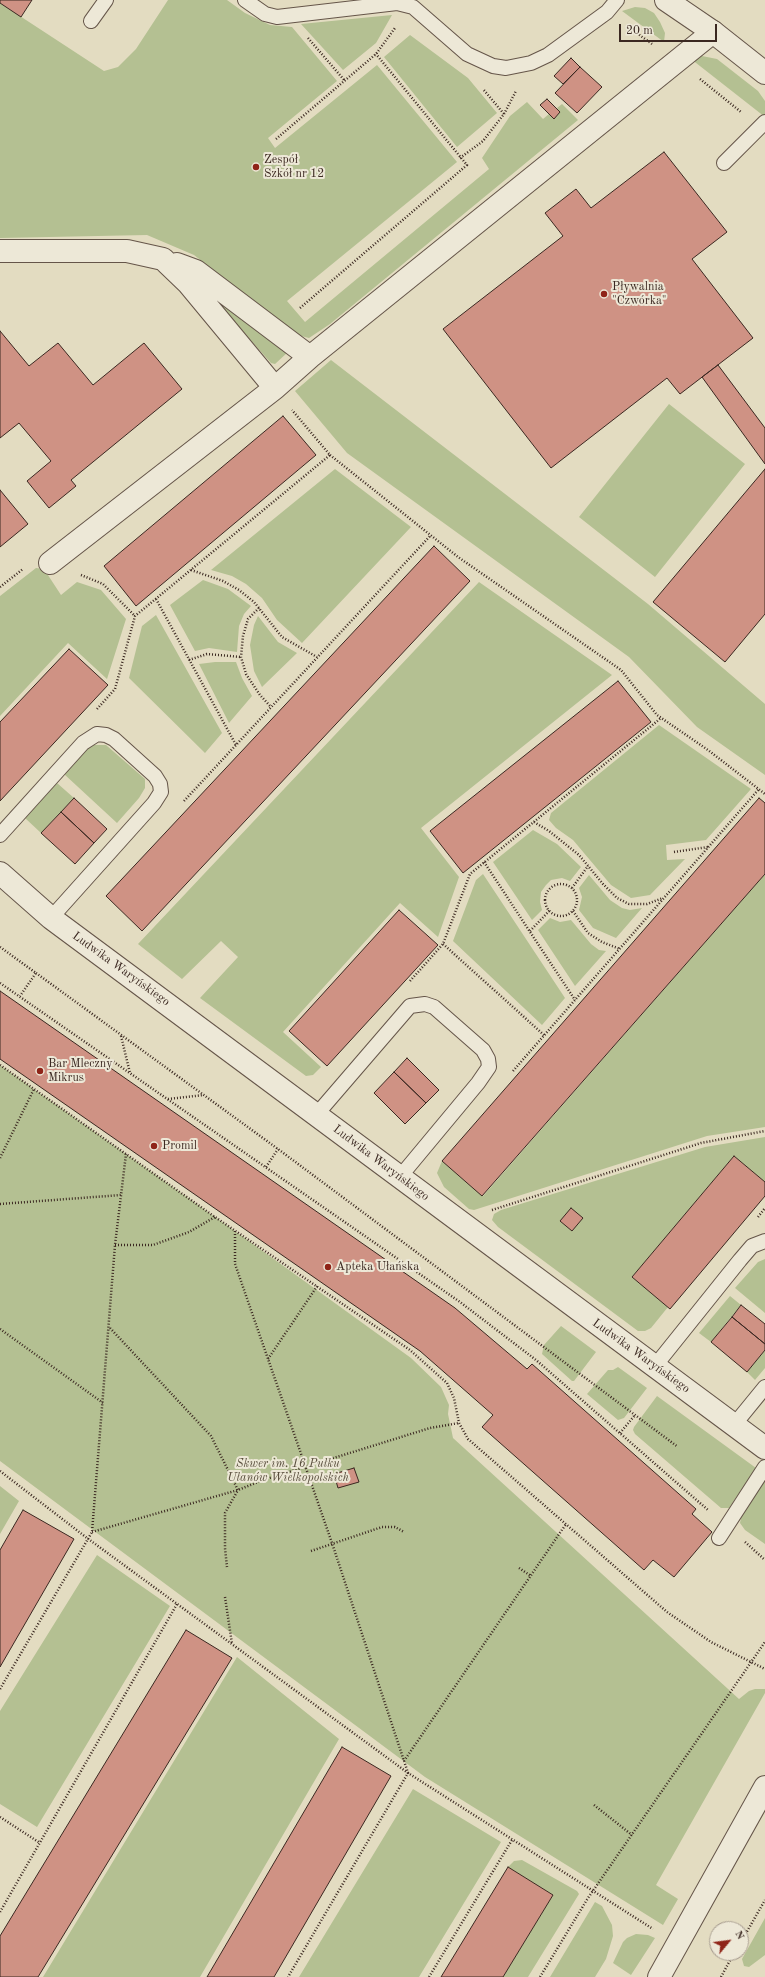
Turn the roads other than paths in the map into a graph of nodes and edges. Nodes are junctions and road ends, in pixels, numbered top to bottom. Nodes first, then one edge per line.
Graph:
1 (106, 0) edge
2 (245, 0) edge
3 (617, 0) edge
4 (666, 0) edge
5 (91, 21) dead end
6 (713, 32) junction
7 (765, 73) edge
8 (762, 125) edge
9 (724, 163) dead end
10 (0, 251) edge
11 (163, 259) junction
12 (310, 357) junction
13 (275, 388) junction
14 (50, 563) road end
15 (0, 835) edge
16 (0, 874) edge
17 (51, 918) junction
18 (317, 1114) junction
19 (399, 1178) junction
20 (765, 1241) edge
21 (655, 1366) junction
22 (765, 1387) edge
23 (734, 1425) junction
24 (765, 1448) edge
25 (765, 1467) edge
26 (719, 1538) dead end
27 (765, 1787) edge
28 (659, 1977) edge

1 - 5 lane
2 - 3 lane
4 - 6 street
6 - 7 street
6 - 12 street
8 - 9 lane
10 - 11 street
11 - 12 street
11 - 13 street
12 - 13 street
13 - 14 street
15 - 17 lane
16 - 17 street, Ludwika Waryńskiego
17 - 18 street, Ludwika Waryńskiego
18 - 19 street, Ludwika Waryńskiego
18 - 19 lane
19 - 21 street, Ludwika Waryńskiego
20 - 21 lane
21 - 23 street, Ludwika Waryńskiego
22 - 23 lane
23 - 24 street, Ludwika Waryńskiego
25 - 26 lane
27 - 28 street

